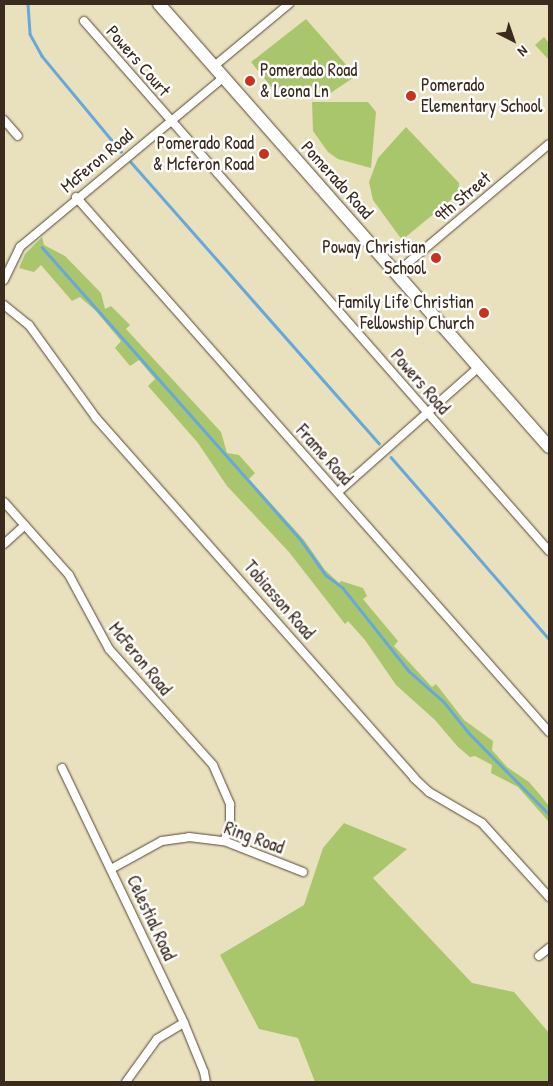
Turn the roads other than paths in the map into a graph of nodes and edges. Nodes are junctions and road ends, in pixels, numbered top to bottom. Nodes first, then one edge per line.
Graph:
1 (159, 4) edge
2 (289, 4) edge
3 (84, 21) dead end
4 (213, 67) junction
5 (223, 78) junction
6 (4, 120) edge
7 (170, 120) junction
8 (18, 136) dead end
9 (549, 144) edge
10 (76, 197) junction
11 (396, 273) junction
12 (4, 280) edge
13 (4, 305) edge
14 (479, 367) junction
15 (427, 413) junction
16 (549, 447) edge
17 (338, 492) junction
18 (4, 502) edge
19 (25, 525) junction
20 (4, 544) edge
21 (549, 551) edge
22 (549, 732) edge
23 (62, 768) dead end
24 (224, 841) junction
25 (111, 869) junction
26 (303, 872) dead end
27 (549, 897) edge
28 (549, 948) edge
29 (539, 956) dead end
30 (184, 1023) junction
31 (126, 1082) edge
32 (206, 1082) edge

1 - 4 main road, Pomerado Road
2 - 4 street
3 - 7 street, Powers Court
4 - 5 main road, Pomerado Road
5 - 7 street, McFeron Road
5 - 11 main road, Pomerado Road
6 - 8 street
7 - 10 street, McFeron Road
7 - 15 street, Powers Road
9 - 11 street, 9th Street
10 - 12 street, McFeron Road
10 - 17 street, Frame Road
11 - 14 main road, Pomerado Road
13 - 27 street, Tobiasson Road
14 - 15 street
14 - 16 main road, Pomerado Road
15 - 17 street
15 - 21 street, Powers Road
17 - 22 street, Frame Road
18 - 19 street, McFeron Road
19 - 20 street
19 - 24 street, McFeron Road
23 - 25 street, Celestial Road
24 - 25 street, Ring Road
24 - 26 street, Ring Road
25 - 30 street, Celestial Road
28 - 29 street
30 - 31 street
30 - 32 street, Celestial Road

